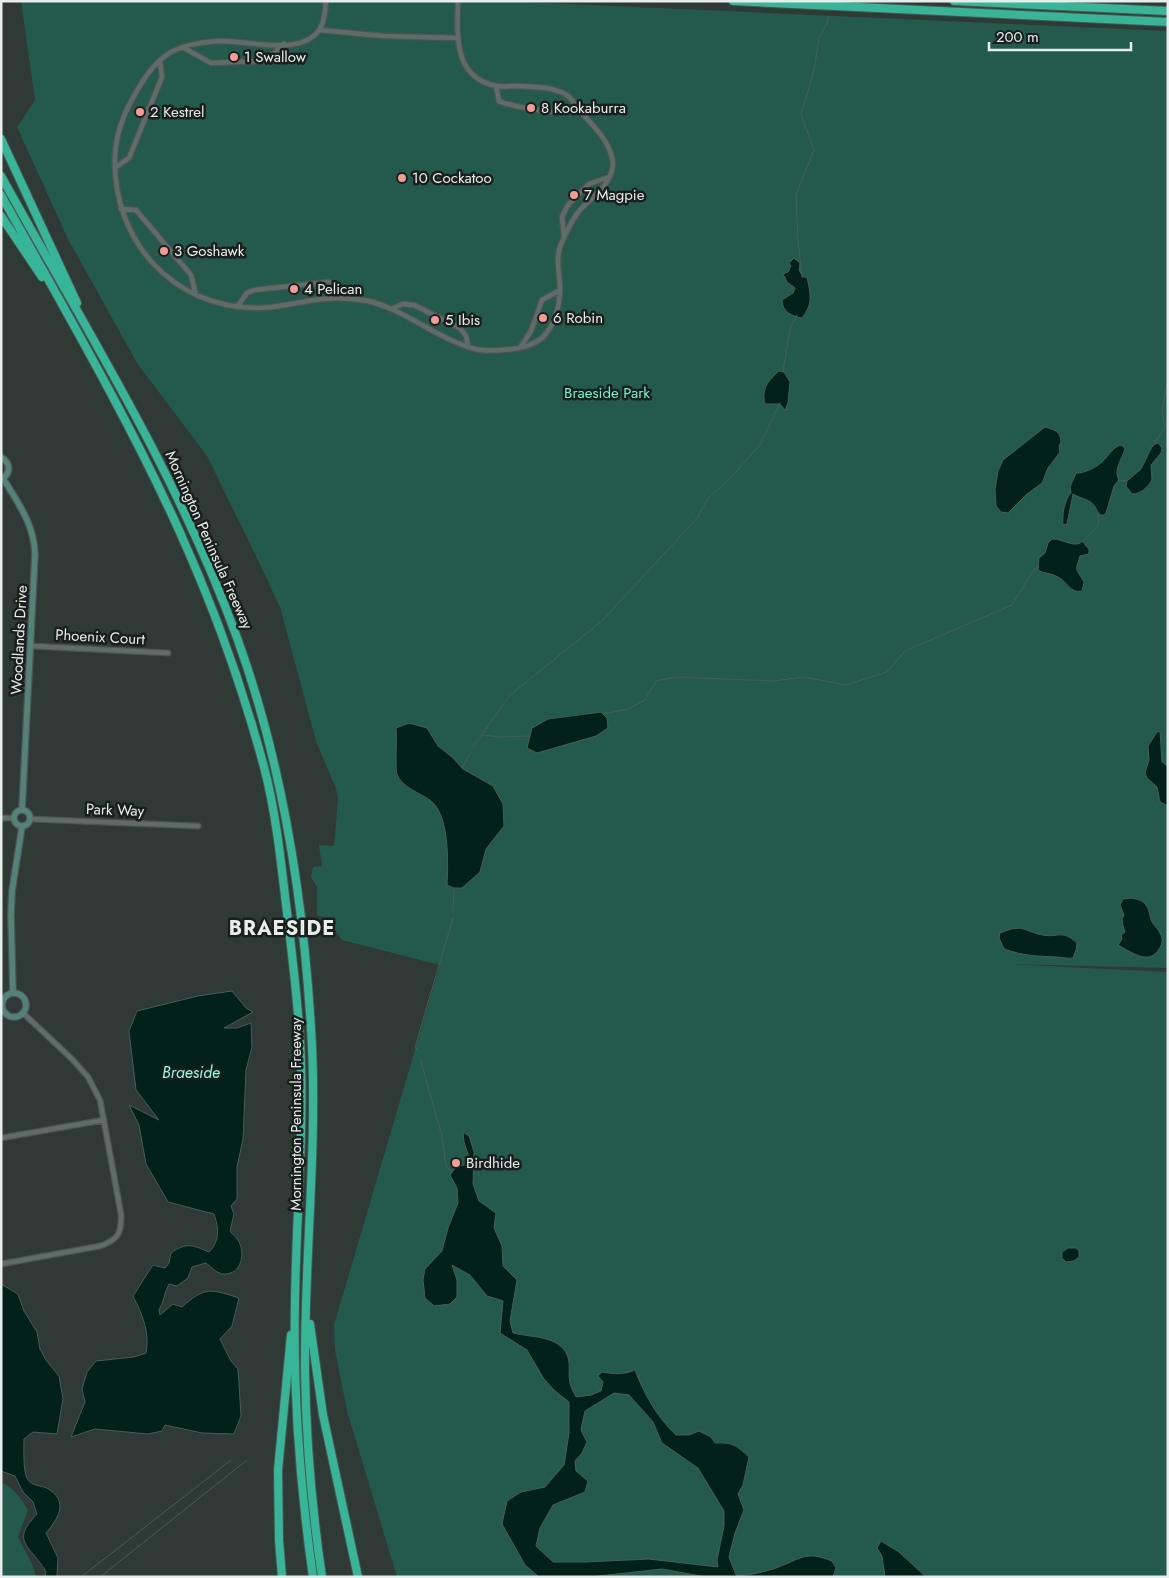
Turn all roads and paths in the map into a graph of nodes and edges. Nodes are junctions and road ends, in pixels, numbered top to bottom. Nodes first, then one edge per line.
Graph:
1 (326, 1) edge
2 (458, 1) edge
3 (733, 1) edge
4 (954, 1) edge
5 (1168, 11) edge
6 (1168, 22) edge
7 (319, 30) junction
8 (458, 38) junction
9 (284, 44) junction
10 (184, 48) junction
11 (160, 60) junction
12 (496, 86) junction
13 (577, 108) junction
14 (1, 140) edge
15 (116, 167) junction
16 (1, 176) edge
17 (609, 177) junction
18 (1, 195) edge
19 (121, 209) junction
20 (1, 216) edge
21 (564, 237) junction
22 (560, 290) junction
23 (196, 295) junction
24 (345, 300) junction
25 (237, 307) junction
26 (391, 309) junction
27 (72, 323) junction
28 (468, 346) junction
29 (520, 348) junction
30 (1, 457) edge
31 (167, 474) junction
32 (2, 479) edge
33 (31, 646) junction
34 (168, 653) dead end
35 (22, 810) junction
36 (1, 818) edge
37 (14, 818) junction
38 (30, 819) junction
39 (198, 826) dead end
40 (22, 827) junction
41 (13, 994) junction
42 (2, 1007) edge
43 (23, 1013) junction
44 (104, 1120) junction
45 (1, 1138) edge
46 (1, 1264) edge
47 (295, 1304) junction
48 (307, 1304) junction
49 (354, 1555) junction
50 (282, 1577) edge
51 (312, 1577) edge
52 (322, 1577) edge
53 (358, 1577) edge
54 (363, 1577) edge

1 - 7 street
2 - 8 street
3 - 6 highway
4 - 5 highway
7 - 8 street
7 - 9 street
8 - 12 street
9 - 10 street
9 - 10 street
10 - 11 street
11 - 15 street
11 - 15 street
12 - 13 street
12 - 13 street
13 - 17 street
14 - 31 highway
15 - 19 street
16 - 31 highway, Mornington Peninsula Freeway
17 - 21 street
17 - 21 street
18 - 27 highway, Mornington Peninsula Freeway
19 - 23 street
19 - 23 street
20 - 27 highway
21 - 22 street
22 - 29 street
22 - 29 street
23 - 25 street
24 - 25 street
24 - 25 street
24 - 26 street
26 - 28 street
26 - 28 street
27 - 47 highway, Mornington Peninsula Freeway
28 - 29 street
30 - 32 street
31 - 48 highway, Mornington Peninsula Freeway
32 - 33 street, Woodlands Drive
33 - 34 street, Phoenix Court
33 - 35 street, Woodlands Drive
35 - 37 street
35 - 38 street
36 - 37 street
37 - 40 street
38 - 39 street, Park Way
38 - 40 street
40 - 41 street
41 - 42 street
41 - 43 street
42 - 43 street
43 - 44 street
44 - 45 street
44 - 46 street
47 - 50 highway
47 - 51 highway, Mornington Peninsula Freeway
48 - 49 highway
48 - 52 highway, Mornington Peninsula Freeway
49 - 53 highway
49 - 54 highway

